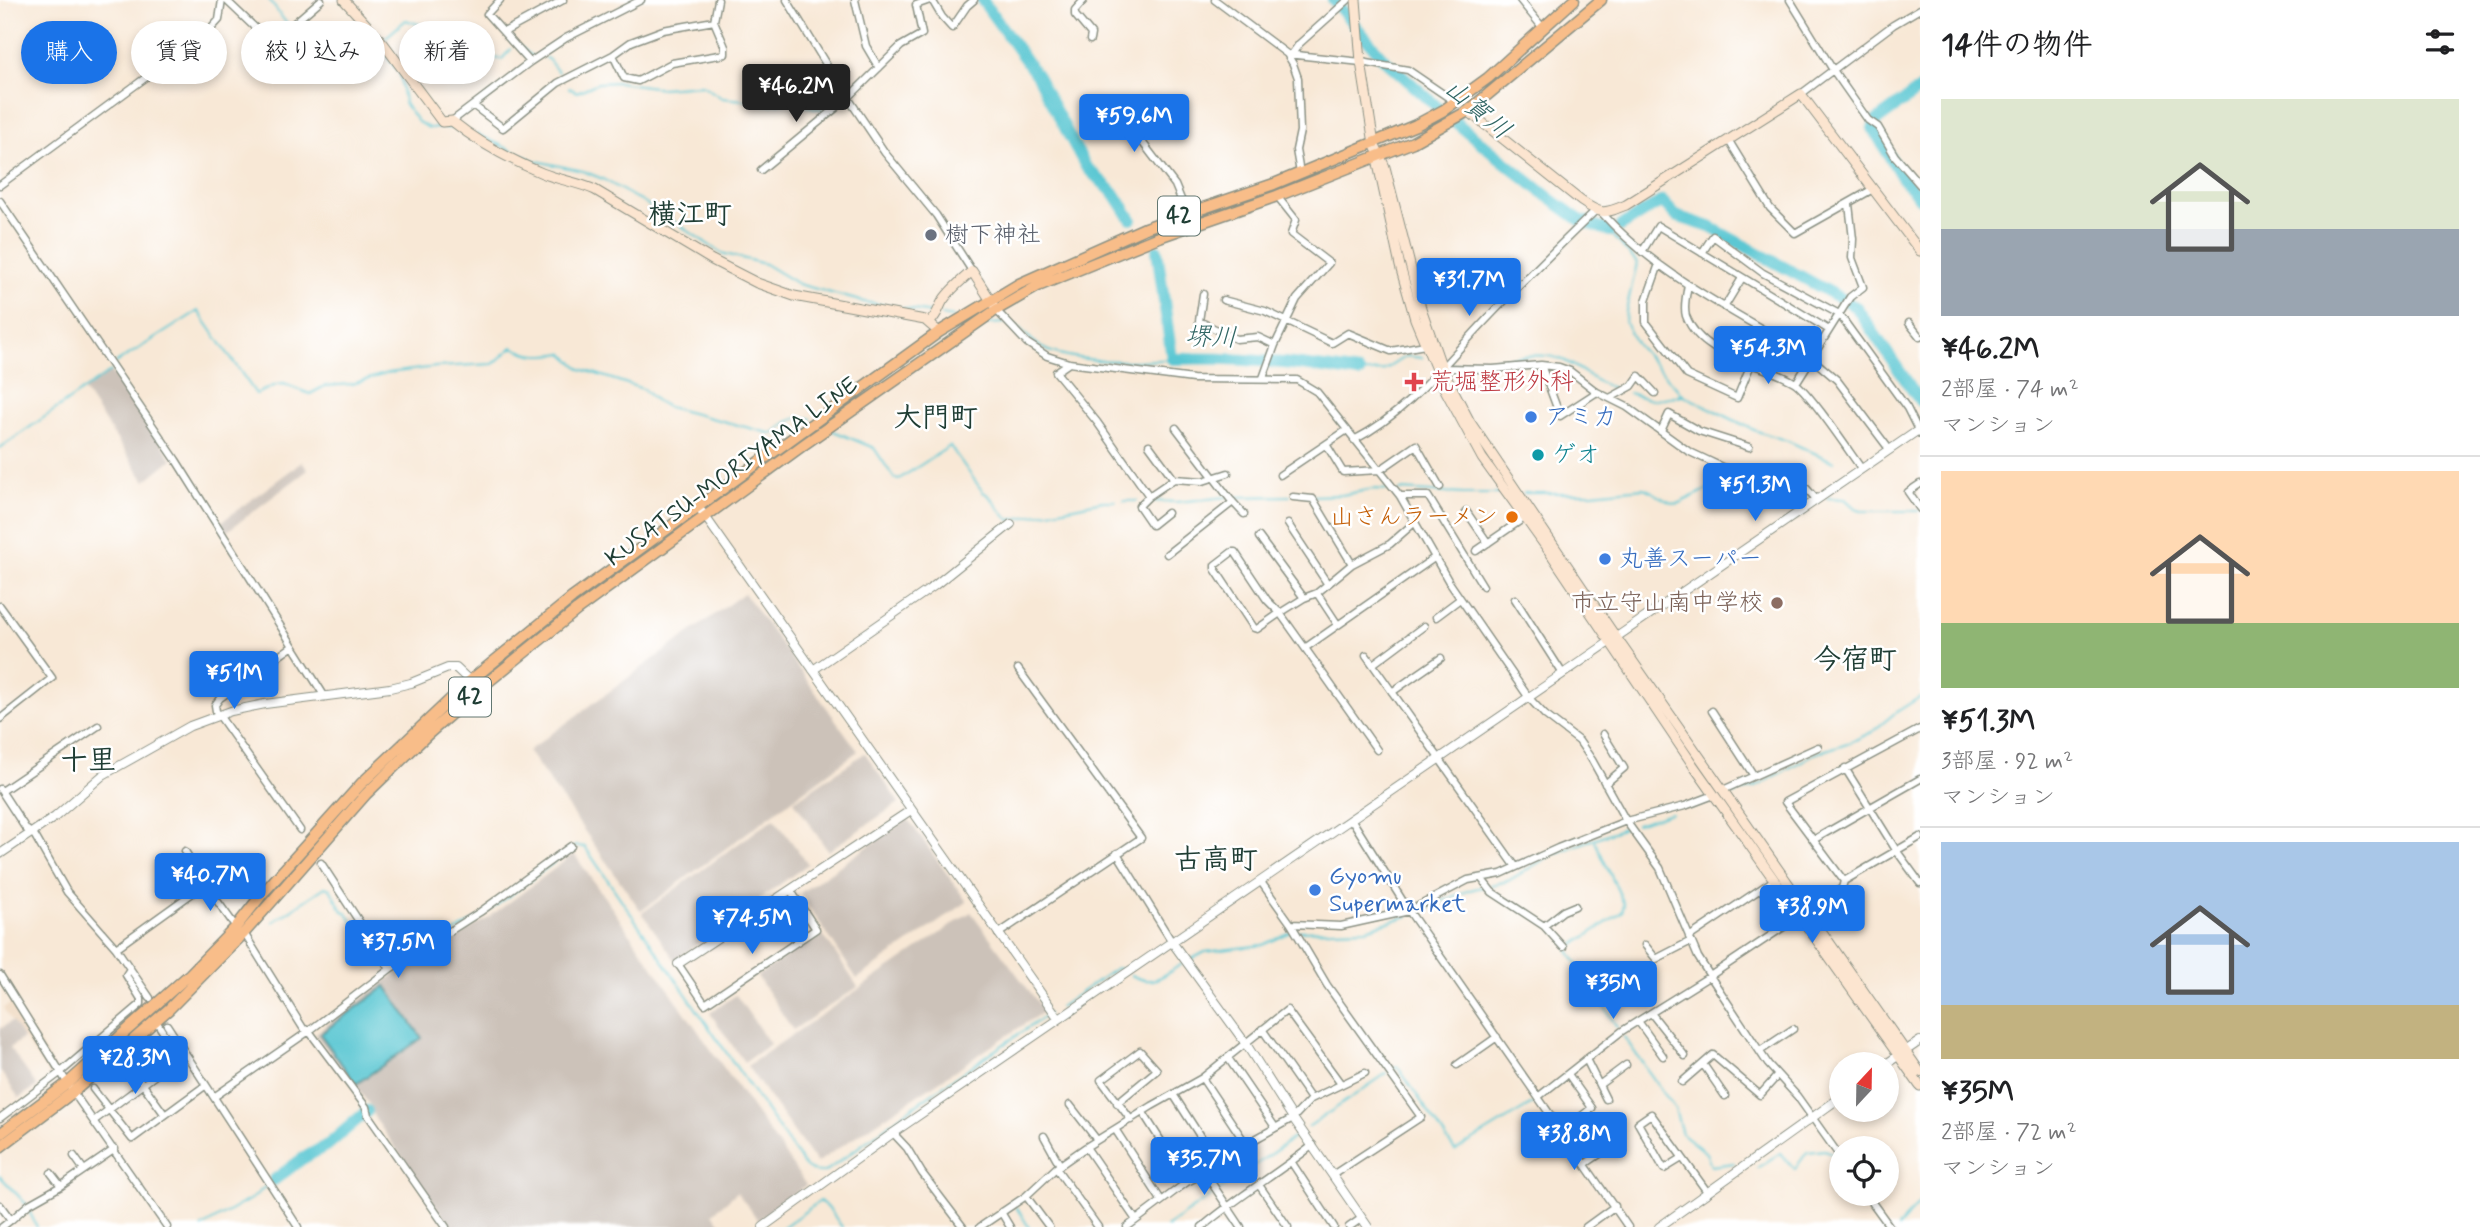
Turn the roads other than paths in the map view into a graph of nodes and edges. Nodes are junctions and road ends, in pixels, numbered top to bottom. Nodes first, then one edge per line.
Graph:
1 (224, 0) edge
2 (321, 0) edge
3 (344, 0) edge
4 (500, 0) edge
5 (563, 0) edge
6 (641, 0) edge
7 (718, 0) edge
8 (787, 0) edge
9 (855, 0) edge
10 (931, 0) edge
11 (974, 0) edge
12 (1084, 0) edge
13 (1215, 0) edge
14 (1348, 0) edge
15 (1356, 0) edge
16 (1520, 0) edge
17 (1574, 0) edge
18 (1601, 0) edge
19 (1790, 0) edge
20 (1920, 9) edge
21 (714, 21) junction
22 (1544, 29) junction
23 (503, 32) junction
24 (1090, 40) dead end
25 (1289, 54) junction
26 (613, 55) junction
27 (530, 62) junction
28 (1361, 62) junction
29 (879, 68) junction
30 (1833, 70) junction
31 (1801, 94) junction
32 (848, 98) junction
33 (1130, 101) dead end
34 (1455, 102) junction
35 (474, 106) junction
36 (1468, 111) junction
37 (452, 121) junction
38 (1728, 141) junction
39 (1374, 145) junction
40 (1379, 157) junction
41 (761, 170) dead end
42 (1300, 173) junction
43 (0, 185) edge
44 (1920, 185) edge
45 (1873, 188) junction
46 (1277, 196) junction
47 (0, 201) edge
48 (1849, 204) junction
49 (1599, 212) junction
50 (1188, 214) junction
51 (1920, 251) edge
52 (1642, 252) junction
53 (1702, 253) junction
54 (1659, 264) junction
55 (972, 271) junction
56 (1742, 278) junction
57 (1688, 284) junction
58 (1203, 294) dead end
59 (1223, 300) dead end
60 (993, 305) junction
61 (1725, 306) junction
62 (1839, 314) junction
63 (929, 322) junction
64 (1285, 322) junction
65 (1909, 323) dead end
66 (1829, 330) junction
67 (939, 332) junction
68 (1920, 337) edge
69 (1275, 345) junction
70 (1425, 345) junction
71 (1810, 357) junction
72 (1069, 363) junction
73 (1751, 364) junction
74 (1541, 365) junction
75 (1440, 370) junction
76 (1263, 378) junction
77 (1796, 383) junction
78 (1597, 392) junction
79 (1655, 393) dead end
80 (1610, 398) junction
81 (1176, 428) dead end
82 (1347, 430) junction
83 (1661, 431) junction
84 (1919, 431) edge
85 (1354, 440) junction
86 (1326, 444) junction
87 (1149, 445) dead end
88 (1749, 447) dead end
89 (1889, 449) junction
90 (1861, 468) junction
91 (1380, 470) junction
92 (1228, 473) dead end
93 (1280, 475) dead end
94 (1213, 477) junction
95 (1174, 479) junction
96 (1920, 484) edge
97 (1440, 487) dead end
98 (1398, 495) junction
99 (1149, 496) junction
100 (1293, 497) dead end
101 (1229, 498) junction
102 (1816, 499) junction
103 (1919, 507) edge
104 (1466, 511) dead end
105 (702, 512) junction
106 (1167, 513) dead end
107 (1244, 514) dead end
108 (1524, 518) junction
109 (1414, 523) junction
110 (1010, 524) dead end
111 (1288, 524) dead end
112 (1259, 537) dead end
113 (1488, 543) junction
114 (1476, 551) dead end
115 (1167, 554) dead end
116 (1434, 558) junction
117 (1352, 564) junction
118 (1327, 583) junction
119 (1483, 586) dead end
120 (1317, 593) junction
121 (1304, 598) junction
122 (1460, 599) junction
123 (1515, 599) dead end
124 (0, 606) edge
125 (1280, 613) junction
126 (1436, 617) dead end
127 (1338, 625) junction
128 (1424, 626) dead end
129 (1612, 639) junction
130 (293, 646) junction
131 (1305, 648) junction
132 (1366, 655) dead end
133 (1441, 658) dead end
134 (1373, 664) junction
135 (1017, 669) dead end
136 (813, 670) junction
137 (1563, 674) junction
138 (474, 685) junction
139 (1392, 692) junction
140 (325, 697) junction
141 (1529, 698) junction
142 (1712, 711) dead end
143 (220, 715) junction
144 (0, 719) edge
145 (98, 726) dead end
146 (1920, 729) edge
147 (1603, 734) dead end
148 (1818, 747) dead end
149 (1377, 750) dead end
150 (1439, 759) junction
151 (1845, 768) junction
152 (1754, 776) junction
153 (1920, 779) edge
154 (1605, 784) junction
155 (1, 790) edge
156 (1723, 797) junction
157 (1869, 807) junction
158 (911, 810) junction
159 (1352, 820) junction
160 (1626, 821) junction
161 (300, 831) dead end
162 (31, 834) junction
163 (1920, 837) edge
164 (1815, 839) junction
165 (571, 846) dead end
166 (1896, 850) junction
167 (185, 851) dead end
168 (1117, 853) junction
169 (0, 854) edge
170 (321, 863) dead end
171 (1516, 867) junction
172 (1482, 878) junction
173 (1774, 880) junction
174 (1844, 881) junction
175 (1261, 882) junction
176 (1920, 883) edge
177 (205, 884) junction
178 (791, 891) junction
179 (1576, 906) dead end
180 (1409, 911) junction
181 (1803, 913) junction
182 (1291, 924) junction
183 (1544, 926) junction
184 (240, 930) junction
185 (998, 934) junction
186 (1690, 939) junction
187 (1172, 942) junction
188 (1645, 945) dead end
189 (1563, 947) dead end
190 (116, 948) junction
191 (678, 964) joint
192 (130, 969) junction
193 (390, 969) junction
194 (0, 975) edge
195 (1710, 976) junction
196 (150, 998) dead end
197 (1651, 1013) junction
198 (1059, 1019) junction
199 (1638, 1021) junction
200 (161, 1023) junction
201 (1262, 1028) junction
202 (1793, 1029) dead end
203 (309, 1031) junction
204 (1497, 1037) junction
205 (1920, 1041) edge
206 (1246, 1044) junction
207 (1760, 1051) junction
208 (1902, 1053) junction
209 (182, 1055) junction
210 (1899, 1055) edge
211 (1663, 1056) dead end
212 (1685, 1056) dead end
213 (1228, 1058) junction
214 (1586, 1059) junction
215 (126, 1061) dead end
216 (1703, 1064) junction
217 (1457, 1065) dead end
218 (1626, 1065) dead end
219 (61, 1072) junction
220 (1920, 1072) edge
221 (1365, 1073) dead end
222 (1567, 1074) junction
223 (1778, 1075) junction
224 (1202, 1078) junction
225 (1682, 1083) dead end
226 (143, 1084) junction
227 (1341, 1084) junction
228 (206, 1085) junction
229 (1599, 1085) junction
230 (1920, 1086) edge
231 (71, 1087) junction
232 (93, 1089) dead end
233 (1173, 1094) junction
234 (1725, 1096) dead end
235 (214, 1097) junction
236 (1538, 1097) junction
237 (1311, 1099) junction
238 (1606, 1099) dead end
239 (1117, 1102) junction
240 (1070, 1105) dead end
241 (1829, 1106) edge
242 (108, 1110) junction
243 (1142, 1111) junction
244 (165, 1115) junction
245 (0, 1118) edge
246 (1293, 1118) junction
247 (1811, 1119) junction
248 (95, 1120) junction
249 (1131, 1120) junction
250 (1275, 1127) junction
251 (1115, 1129) junction
252 (1562, 1131) junction
253 (893, 1133) junction
254 (0, 1134) edge
255 (1044, 1136) dead end
256 (1097, 1140) junction
257 (1829, 1142) edge
258 (1616, 1143) dead end
259 (1246, 1144) junction
260 (1313, 1145) junction
261 (0, 1147) edge
262 (1086, 1147) junction
263 (115, 1149) junction
264 (74, 1156) dead end
265 (1682, 1158) junction
266 (1216, 1161) junction
267 (1292, 1163) junction
268 (1585, 1164) junction
269 (1058, 1166) junction
270 (84, 1170) junction
271 (51, 1173) dead end
272 (1205, 1173) junction
273 (1334, 1174) junction
274 (1187, 1181) junction
275 (1259, 1185) junction
276 (61, 1186) junction
277 (1707, 1193) junction
278 (1026, 1196) junction
279 (1161, 1200) junction
280 (0, 1205) edge
281 (1226, 1206) junction
282 (1875, 1206) edge
283 (1613, 1208) junction
284 (1000, 1212) junction
285 (1362, 1218) junction
286 (11, 1220) junction
287 (1136, 1220) junction
288 (2, 1227) edge
289 (167, 1227) edge
290 (298, 1227) edge
291 (446, 1227) edge
292 (763, 1227) edge
293 (963, 1227) edge
294 (980, 1227) edge
295 (1010, 1227) edge
296 (1049, 1227) edge
297 (1098, 1227) edge
298 (1127, 1227) edge
299 (1202, 1227) edge
300 (1241, 1227) edge
301 (1288, 1227) edge
302 (1334, 1227) edge
303 (1349, 1227) edge
304 (1368, 1227) edge
305 (1586, 1227) edge
306 (1628, 1227) edge
307 (1659, 1227) edge
308 (1890, 1227) edge

1 - 2 street
1 - 43 street
3 - 37 main road
4 - 23 street
5 - 23 street
6 - 27 street
7 - 21 street
8 - 32 street
9 - 29 street
10 - 11 street
10 - 29 street
12 - 24 street
13 - 25 street
14 - 25 street
15 - 28 main road
16 - 22 street
17 - 22 main road, KUSATSU-MORIYAMA LINE / 42
18 - 36 main road, KUSATSU-MORIYAMA LINE / 42
19 - 30 street
20 - 30 street
21 - 26 street
21 - 26 street
22 - 34 main road, KUSATSU-MORIYAMA LINE / 42
23 - 27 street
25 - 28 street
25 - 42 street
26 - 35 street
27 - 35 street
28 - 34 street
28 - 39 main road
29 - 32 street
30 - 31 street
30 - 44 street
31 - 38 main road
31 - 45 main road
32 - 41 street
32 - 55 street
33 - 50 street
34 - 39 main road, KUSATSU-MORIYAMA LINE / 42
35 - 37 street
36 - 40 main road, KUSATSU-MORIYAMA LINE / 42
36 - 49 main road
37 - 63 main road
38 - 48 street
38 - 49 main road
39 - 40 main road
39 - 42 main road, KUSATSU-MORIYAMA LINE / 42
40 - 46 main road, KUSATSU-MORIYAMA LINE / 42
40 - 70 main road
40 - 75 main road
42 - 50 main road, KUSATSU-MORIYAMA LINE / 42
45 - 48 street
45 - 51 main road
46 - 60 main road, KUSATSU-MORIYAMA LINE / 42
46 - 64 street
47 - 130 street
48 - 62 street
49 - 52 street
49 - 75 street
50 - 60 main road, KUSATSU-MORIYAMA LINE / 42
52 - 53 street
52 - 54 street
53 - 56 street
53 - 62 street
54 - 57 street
54 - 73 street
55 - 60 main road
55 - 63 main road
56 - 61 street
56 - 66 street
57 - 61 street
57 - 73 street
58 - 69 street
59 - 64 street
60 - 67 main road, KUSATSU-MORIYAMA LINE / 42
60 - 72 street
60 - 105 main road, KUSATSU-MORIYAMA LINE / 42
61 - 71 street
62 - 66 street
62 - 84 street
63 - 67 main road
64 - 69 street
64 - 70 street
65 - 68 street
66 - 71 street
67 - 105 main road, KUSATSU-MORIYAMA LINE / 42
69 - 76 street
70 - 75 main road
71 - 77 street
71 - 89 street
72 - 76 street
72 - 99 street
73 - 77 street
74 - 75 street
74 - 78 street
74 - 78 street
75 - 85 street
75 - 108 main road
75 - 129 main road
76 - 82 street
77 - 90 street
78 - 80 street
79 - 80 street
80 - 83 street
81 - 94 street
82 - 85 street
82 - 86 street
83 - 88 street
83 - 102 street
84 - 89 street
85 - 91 street
86 - 91 street
86 - 93 street
87 - 95 street
89 - 90 street
90 - 102 street
91 - 97 street
91 - 98 street
92 - 94 street
94 - 95 street
94 - 101 street
95 - 99 street
96 - 103 street
98 - 109 street
98 - 119 street
99 - 106 street
100 - 117 street
101 - 107 street
101 - 115 street
102 - 129 street
104 - 113 street
105 - 136 street
105 - 138 main road, KUSATSU-MORIYAMA LINE / 42
108 - 113 street
108 - 129 main road
109 - 116 street
109 - 117 street
110 - 136 street
111 - 118 street
112 - 121 street
113 - 114 street
116 - 122 street
116 - 127 street
117 - 118 street
118 - 120 street
120 - 121 street
120 - 127 street
121 - 125 street
122 - 126 street
122 - 141 street
123 - 137 street
124 - 144 street
125 - 125 street
125 - 131 street
127 - 131 street
128 - 134 street
129 - 137 street
129 - 156 main road
130 - 140 street
130 - 143 street
131 - 149 street
132 - 134 street
133 - 139 street
134 - 139 street
135 - 168 street
136 - 158 street
137 - 141 street
138 - 140 street
138 - 184 main road, KUSATSU-MORIYAMA LINE / 42
139 - 150 street
140 - 143 street
141 - 150 street
141 - 154 street
142 - 152 street
143 - 161 street
143 - 162 street
145 - 155 street
146 - 151 street
147 - 154 street
148 - 152 street
150 - 159 street
150 - 171 street
151 - 157 street
151 - 164 street
152 - 156 street
153 - 157 street
154 - 160 street
155 - 162 street
156 - 160 street
156 - 173 main road
156 - 181 main road
157 - 164 street
157 - 166 street
158 - 178 street
158 - 185 street
159 - 175 street
159 - 180 street
160 - 171 street
160 - 186 street
162 - 169 street
162 - 190 street
163 - 166 street
164 - 174 street
165 - 193 street
166 - 174 street
166 - 176 street
167 - 177 street
168 - 185 street
168 - 187 street
170 - 193 street
171 - 172 street
172 - 180 street
172 - 183 street
173 - 181 main road
173 - 186 street
174 - 181 street
175 - 182 street
175 - 187 street
177 - 184 street
177 - 190 street
178 - 191 street
178 - 191 street
179 - 183 street
180 - 182 street
180 - 204 street
181 - 195 street
181 - 208 main road
182 - 273 street
183 - 189 street
184 - 200 main road, KUSATSU-MORIYAMA LINE / 42
184 - 203 street
184 - 231 main road, KUSATSU-MORIYAMA LINE / 42
185 - 198 street
186 - 188 street
186 - 195 street
187 - 198 street
187 - 206 street
190 - 192 street
192 - 196 street
192 - 219 street
193 - 203 street
194 - 219 street
195 - 197 street
195 - 207 street
197 - 199 street
197 - 212 street
198 - 253 street
199 - 211 street
199 - 214 street
200 - 209 street
200 - 209 street
200 - 231 main road, KUSATSU-MORIYAMA LINE / 42
201 - 206 street
201 - 227 street
201 - 237 street
202 - 207 street
203 - 235 street
203 - 291 street
204 - 217 street
204 - 236 street
205 - 208 street
206 - 213 street
206 - 246 street
207 - 223 street
208 - 210 street
208 - 220 main road
208 - 230 main road
209 - 226 street
209 - 228 street
213 - 224 street
213 - 250 street
214 - 222 street
214 - 229 street
215 - 226 street
216 - 223 street
216 - 225 street
216 - 234 street
218 - 229 street
219 - 231 street
219 - 245 street
221 - 227 street
222 - 236 street
222 - 252 street
223 - 247 street
224 - 233 street
224 - 259 street
226 - 242 street
226 - 244 street
227 - 237 street
228 - 235 street
228 - 244 street
229 - 238 street
231 - 248 street
231 - 254 main road, KUSATSU-MORIYAMA LINE / 42
231 - 261 main road, KUSATSU-MORIYAMA LINE / 42
232 - 242 street
233 - 243 street
233 - 266 street
235 - 290 street
236 - 252 street
237 - 246 street
239 - 239 street
239 - 249 street
240 - 256 street
241 - 247 street
242 - 244 street
242 - 248 street
243 - 249 street
243 - 274 street
246 - 250 street
246 - 260 street
247 - 257 street
247 - 277 street
248 - 263 street
249 - 251 street
250 - 259 street
251 - 256 street
251 - 279 street
252 - 268 street
253 - 292 street
253 - 293 street
255 - 269 street
256 - 262 street
258 - 268 street
259 - 266 street
260 - 267 street
260 - 273 street
262 - 269 street
262 - 287 street
263 - 270 street
263 - 289 street
264 - 270 street
265 - 265 street
265 - 277 street
266 - 272 street
267 - 275 street
267 - 302 street
268 - 283 street
269 - 278 street
269 - 297 street
270 - 276 street
271 - 276 street
272 - 274 street
272 - 281 street
273 - 285 street
274 - 279 street
275 - 281 street
275 - 301 street
276 - 286 street
277 - 307 street
278 - 284 street
278 - 296 street
279 - 287 street
280 - 286 street
281 - 299 street
281 - 300 street
282 - 308 street
283 - 305 street
283 - 306 street
284 - 294 street
284 - 295 street
285 - 303 street
285 - 304 street
286 - 288 street
287 - 298 street

